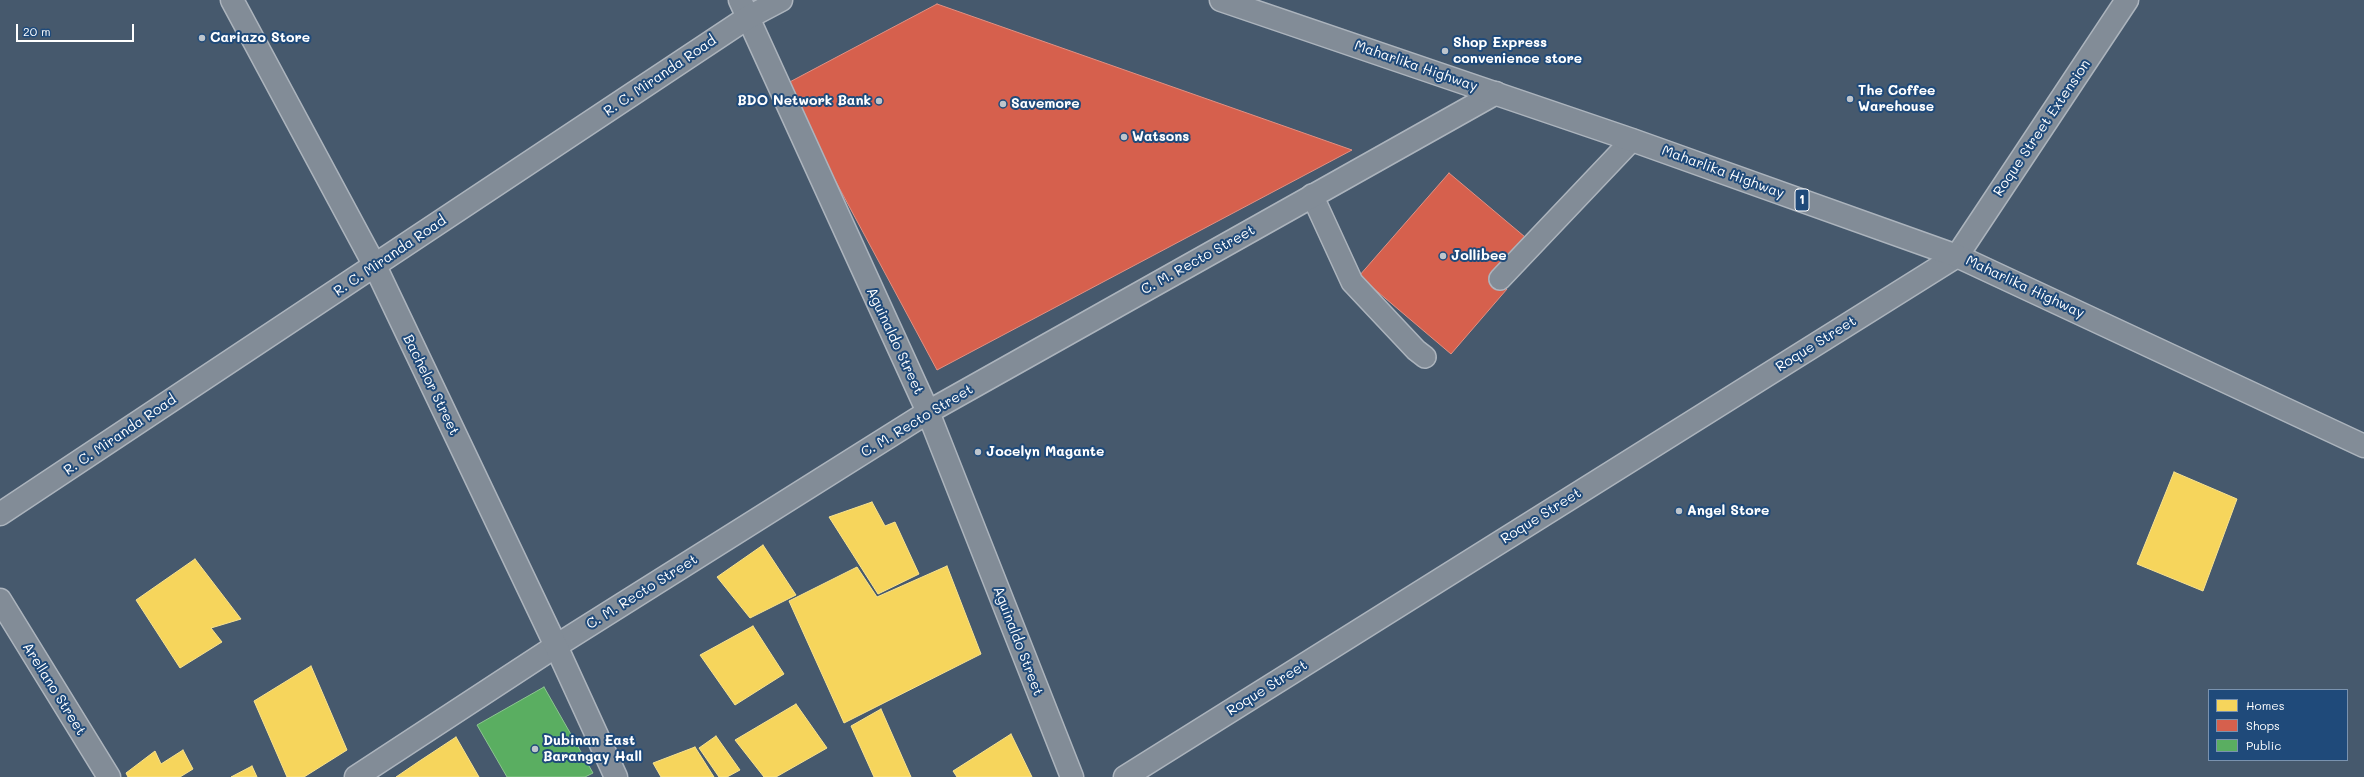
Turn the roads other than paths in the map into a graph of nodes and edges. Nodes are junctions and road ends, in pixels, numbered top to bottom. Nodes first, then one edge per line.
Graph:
1 (232, 0) edge
2 (781, 0) edge
3 (2127, 0) edge
4 (1226, 1) edge
5 (744, 9) edge
6 (1496, 93) junction
7 (1632, 140) junction
8 (1312, 195) junction
9 (1957, 256) junction
10 (374, 266) junction
11 (1500, 279) dead end
12 (1425, 357) dead end
13 (928, 412) junction
14 (2364, 446) edge
15 (0, 514) edge
16 (0, 600) edge
17 (556, 646) junction
18 (109, 777) edge
19 (356, 777) edge
20 (616, 777) edge
21 (1072, 777) edge
22 (1125, 777) edge

1 - 10 street, Bachelor Street
2 - 5 street, R. C. Miranda Road
3 - 9 street, Roque Street Extension
4 - 6 street, Maharlika Highway / 1
5 - 10 street, R. C. Miranda Road
5 - 13 street, Aguinaldo Street
6 - 7 street, Maharlika Highway / 1
6 - 8 street, C. M. Recto Street
7 - 9 street, Maharlika Highway / 1
7 - 11 lane
8 - 12 lane
8 - 13 street, C. M. Recto Street
9 - 14 street, Maharlika Highway / 1
9 - 22 street, Roque Street
10 - 15 street, R. C. Miranda Road
10 - 17 street, Bachelor Street
13 - 17 street, C. M. Recto Street
13 - 21 street, Aguinaldo Street
16 - 18 street, Arellano Street
17 - 19 street, C. M. Recto Street
17 - 20 street, Bachelor Street

